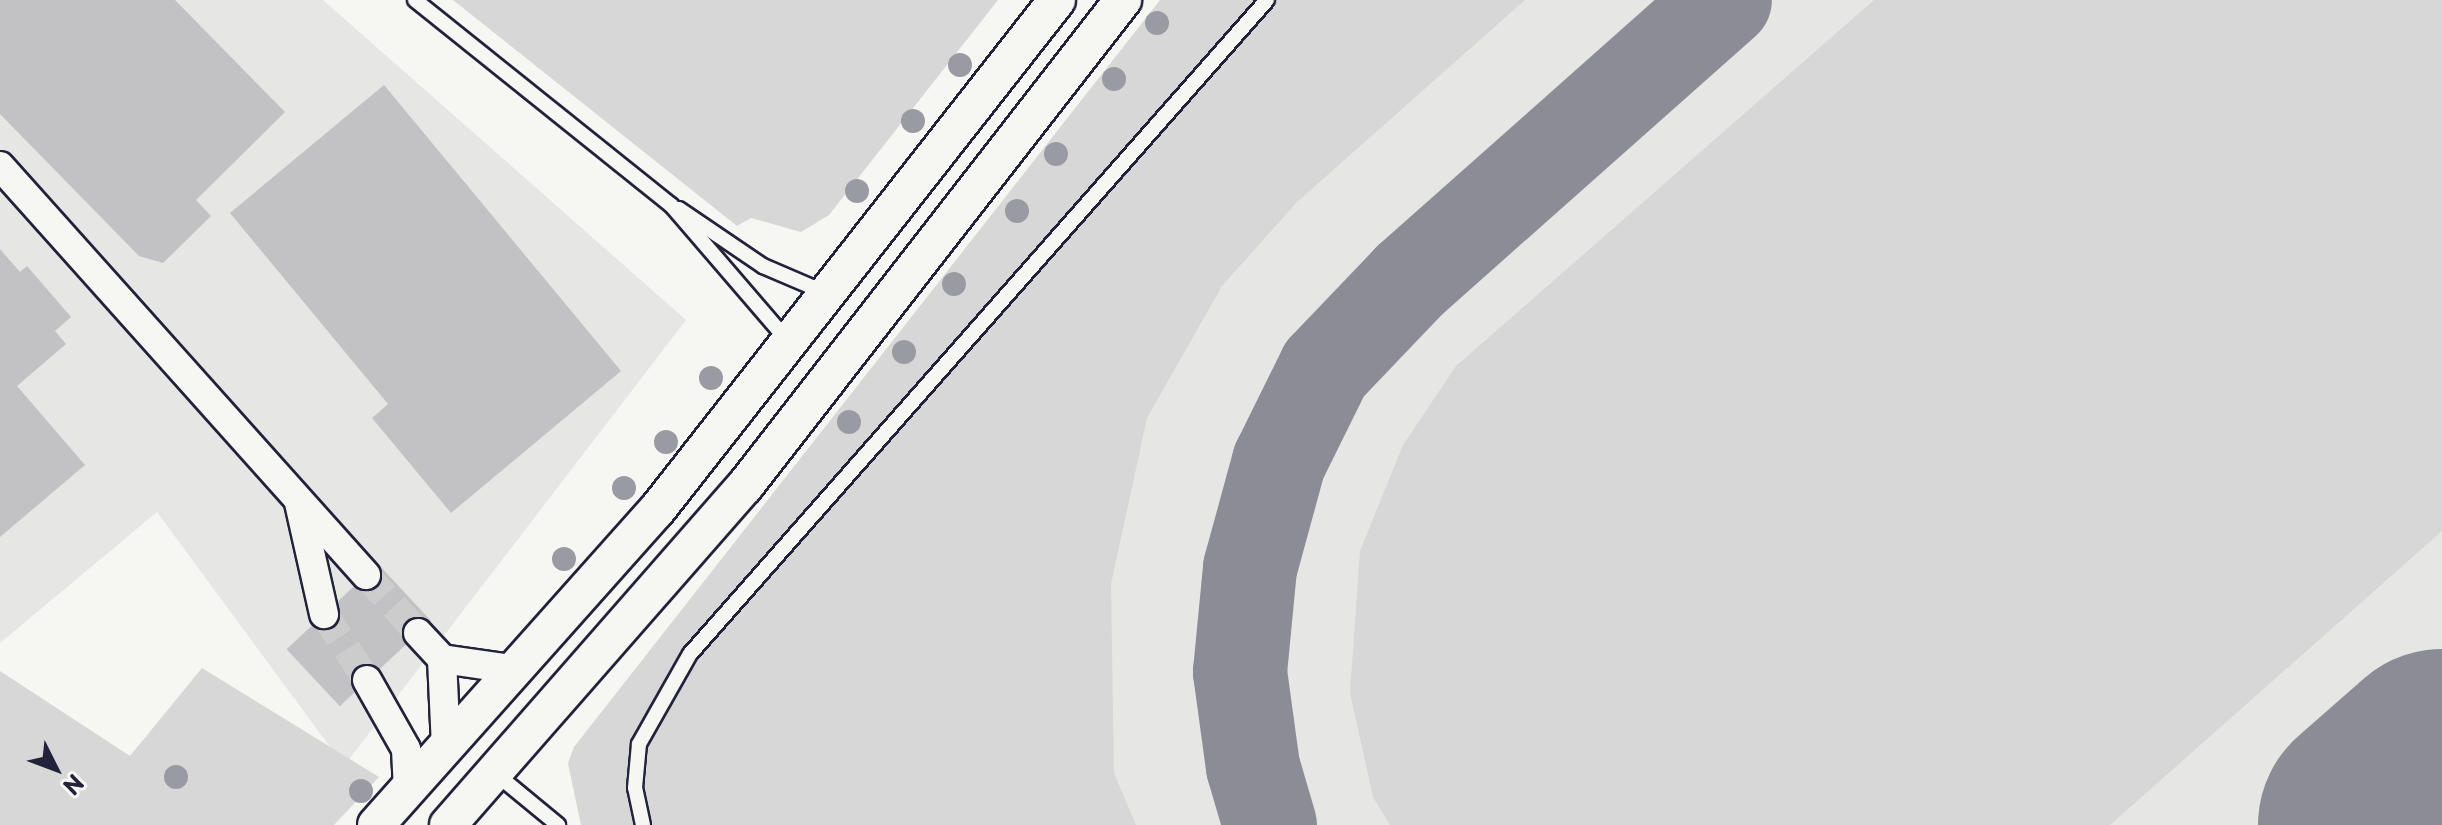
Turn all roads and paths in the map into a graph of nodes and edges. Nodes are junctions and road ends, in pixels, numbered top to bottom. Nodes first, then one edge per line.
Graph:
1 (415, 0) edge
2 (1057, 0) edge
3 (1123, 0) edge
4 (1267, 0) edge
5 (0, 166) edge
6 (671, 205) junction
7 (829, 294) junction
8 (870, 325) junction
9 (790, 343) junction
10 (832, 373) junction
11 (299, 502) junction
12 (366, 575) tunnel mouth
13 (324, 614) tunnel mouth
14 (418, 633) tunnel mouth
15 (442, 659) junction
16 (517, 670) junction
17 (367, 680) tunnel mouth
18 (446, 748) junction
19 (495, 773) junction
20 (408, 791) junction
21 (376, 825) edge
22 (448, 825) edge
23 (558, 825) edge
24 (643, 825) edge

1 - 6 lane
2 - 7 street
3 - 8 street
4 - 24 lane
5 - 11 street
6 - 7 lane
6 - 9 lane
7 - 8 street
7 - 9 street
8 - 10 street
9 - 10 street
9 - 16 street
10 - 19 street
11 - 12 street
11 - 13 street
14 - 15 street
15 - 16 street
15 - 18 street
16 - 18 street
17 - 20 street
18 - 20 street
19 - 22 street
19 - 23 lane
20 - 21 street

